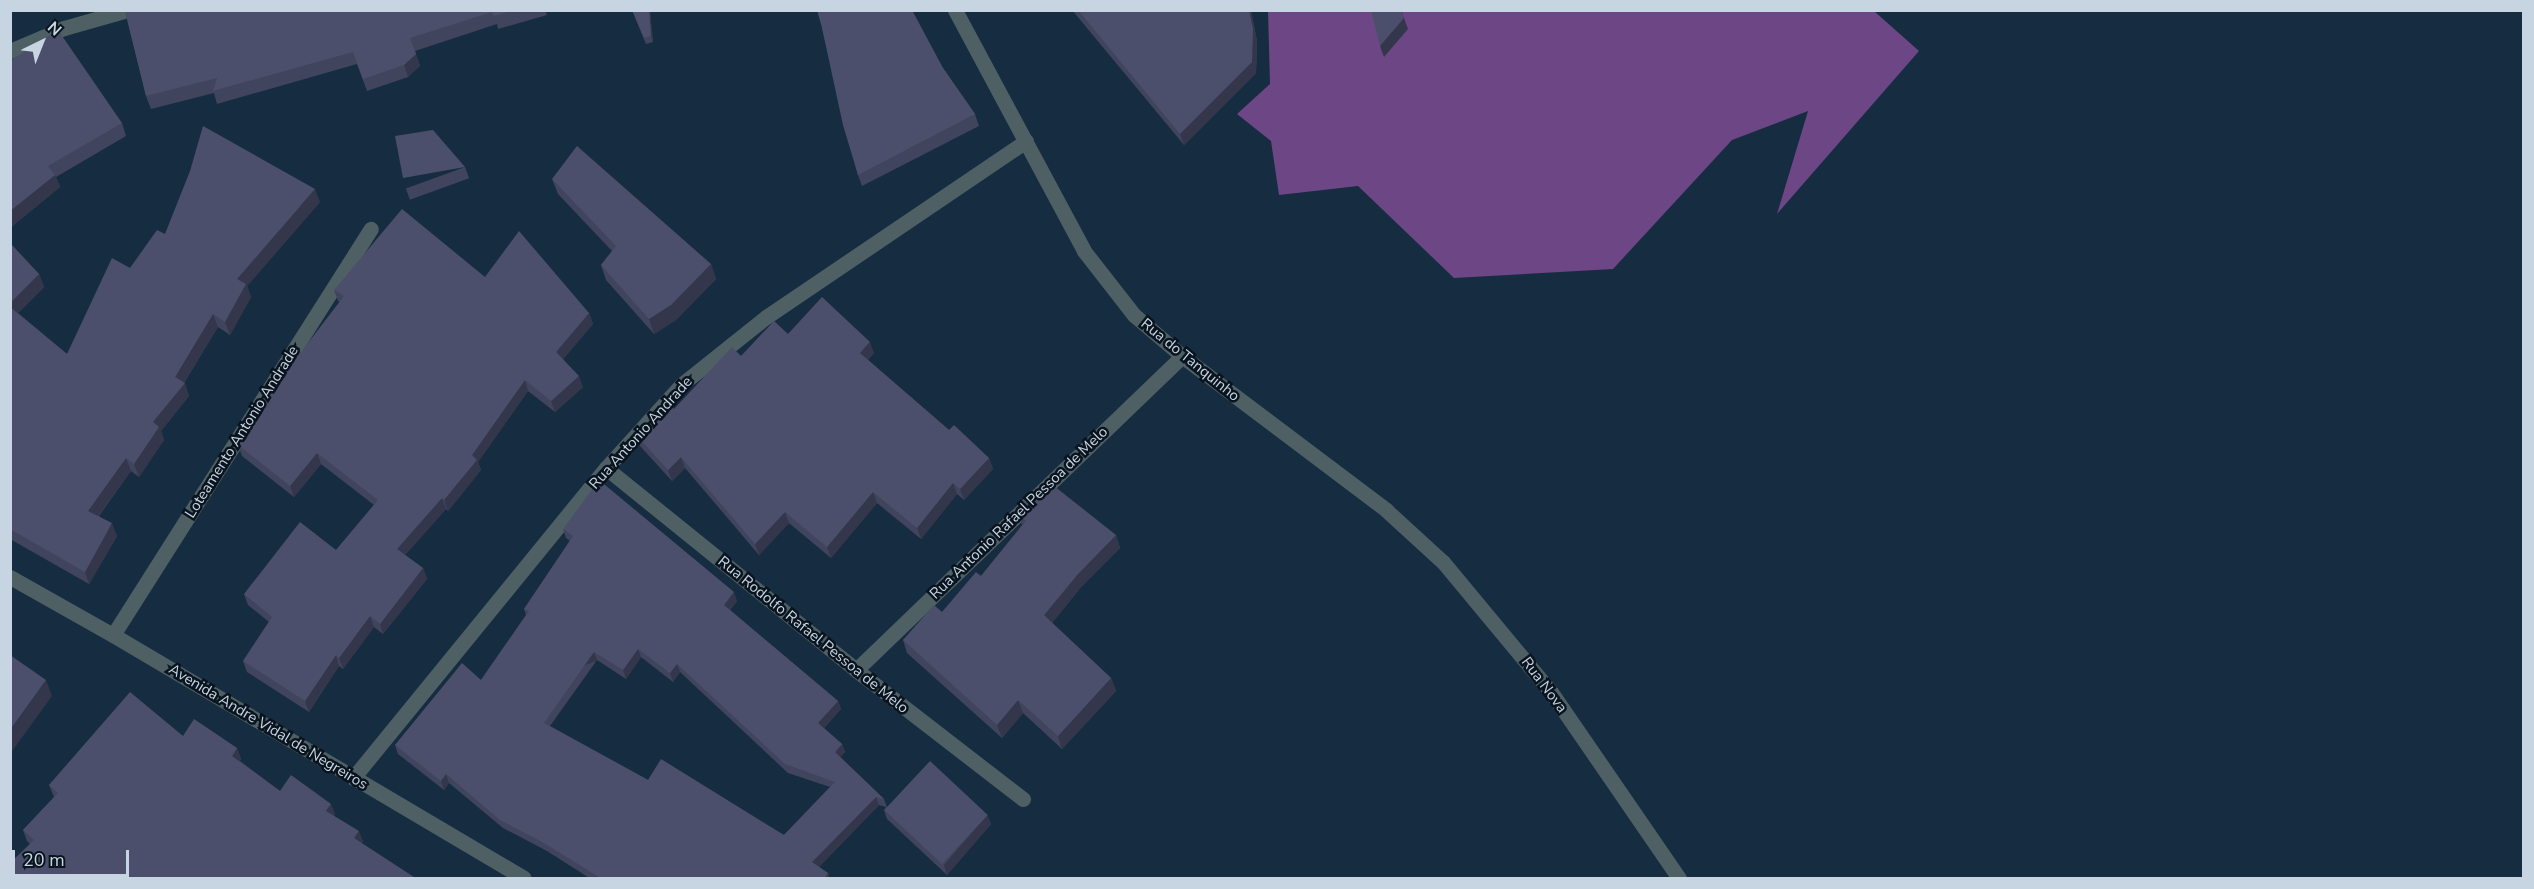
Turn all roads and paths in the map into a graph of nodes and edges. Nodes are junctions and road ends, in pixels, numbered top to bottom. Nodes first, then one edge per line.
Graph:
1 (127, 10) edge
2 (955, 10) edge
3 (10, 51) edge
4 (1026, 141) junction
5 (371, 229) dead end
6 (1182, 356) junction
7 (606, 468) junction
8 (1386, 510) joint
9 (10, 577) edge
10 (113, 634) junction
11 (856, 670) junction
12 (353, 778) junction
13 (1023, 799) dead end
14 (524, 879) edge
15 (1679, 879) edge

1 - 3 street
2 - 4 street, Rua do Tanquinho
4 - 6 street, Rua do Tanquinho
4 - 7 street, Rua Antonio Andrade
5 - 10 street, Loteamento Antonio Andrade
6 - 8 street, Rua do Tanquinho
6 - 11 street, Rua Antonio Rafael Pessoa de Melo
7 - 11 street, Rua Rodolfo Rafael Pessoa de Melo
7 - 12 street, Rua Antonio Andrade
8 - 15 street, Rua Nova
9 - 10 street, Avenida Andre Vidal de Negreiros
10 - 12 street, Avenida Andre Vidal de Negreiros
11 - 13 street, Rua Rodolfo Rafael Pessoa de Melo
12 - 14 street, Avenida Andre Vidal de Negreiros

